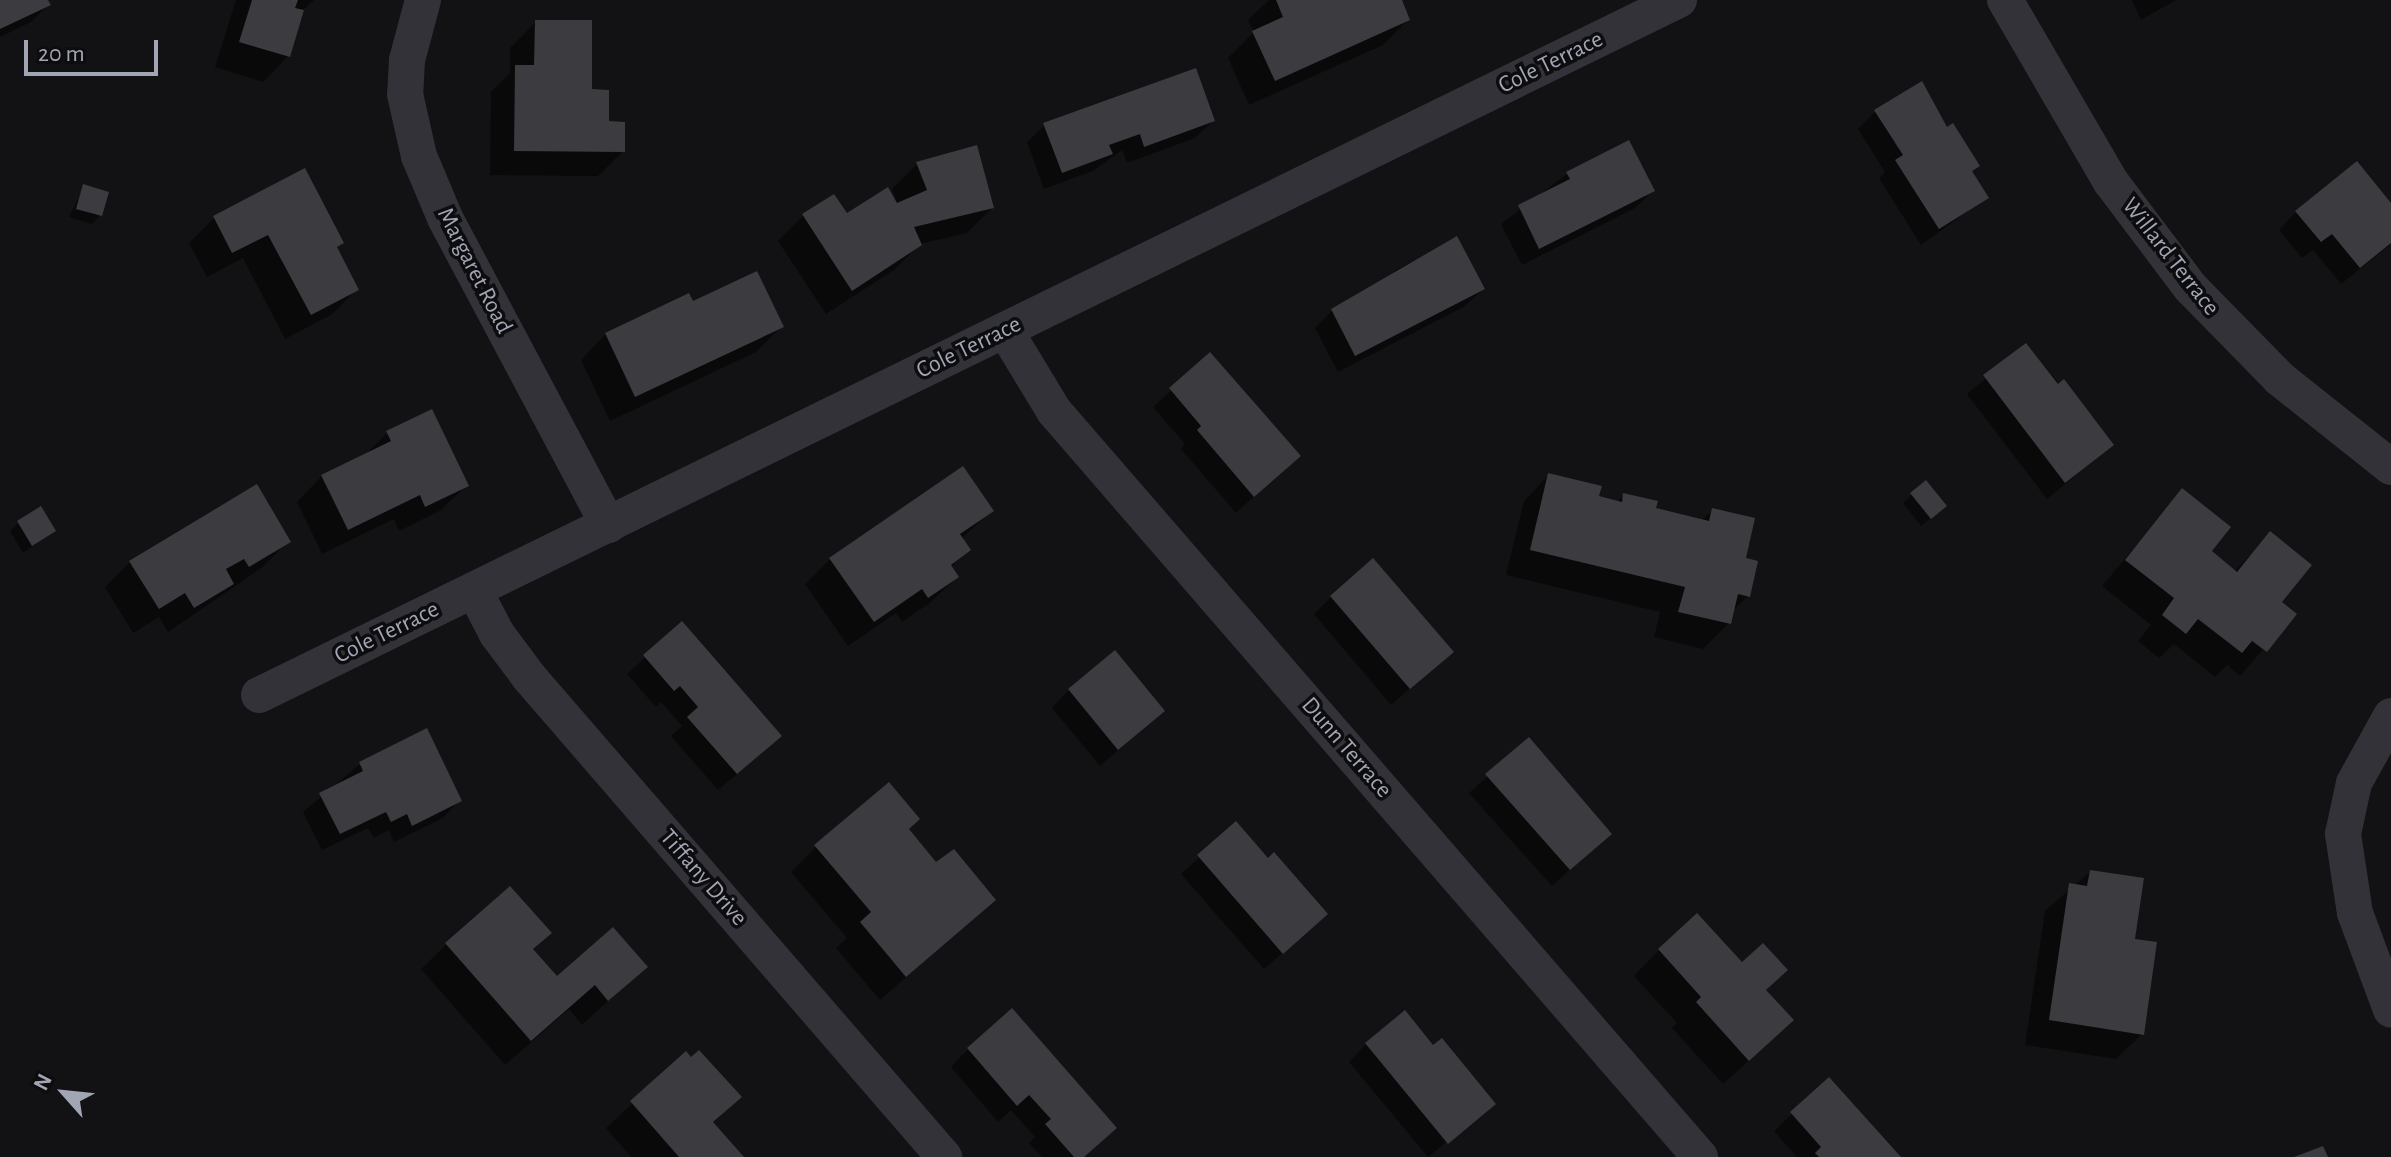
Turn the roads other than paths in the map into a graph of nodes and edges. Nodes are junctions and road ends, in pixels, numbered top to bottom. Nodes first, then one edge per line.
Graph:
1 (423, 0) edge
2 (1679, 0) edge
3 (2005, 0) edge
4 (1005, 330) junction
5 (2391, 467) edge
6 (608, 525) junction
7 (474, 590) junction
8 (259, 695) dead end
9 (2391, 716) edge
10 (2391, 1010) edge
11 (944, 1157) edge
12 (1700, 1157) edge

1 - 6 street, Margaret Road
2 - 4 street, Cole Terrace
3 - 5 street, Willard Terrace
4 - 6 street, Cole Terrace
4 - 12 street, Dunn Terrace
6 - 7 street, Cole Terrace
7 - 8 street, Cole Terrace
7 - 11 street, Tiffany Drive
9 - 10 street

